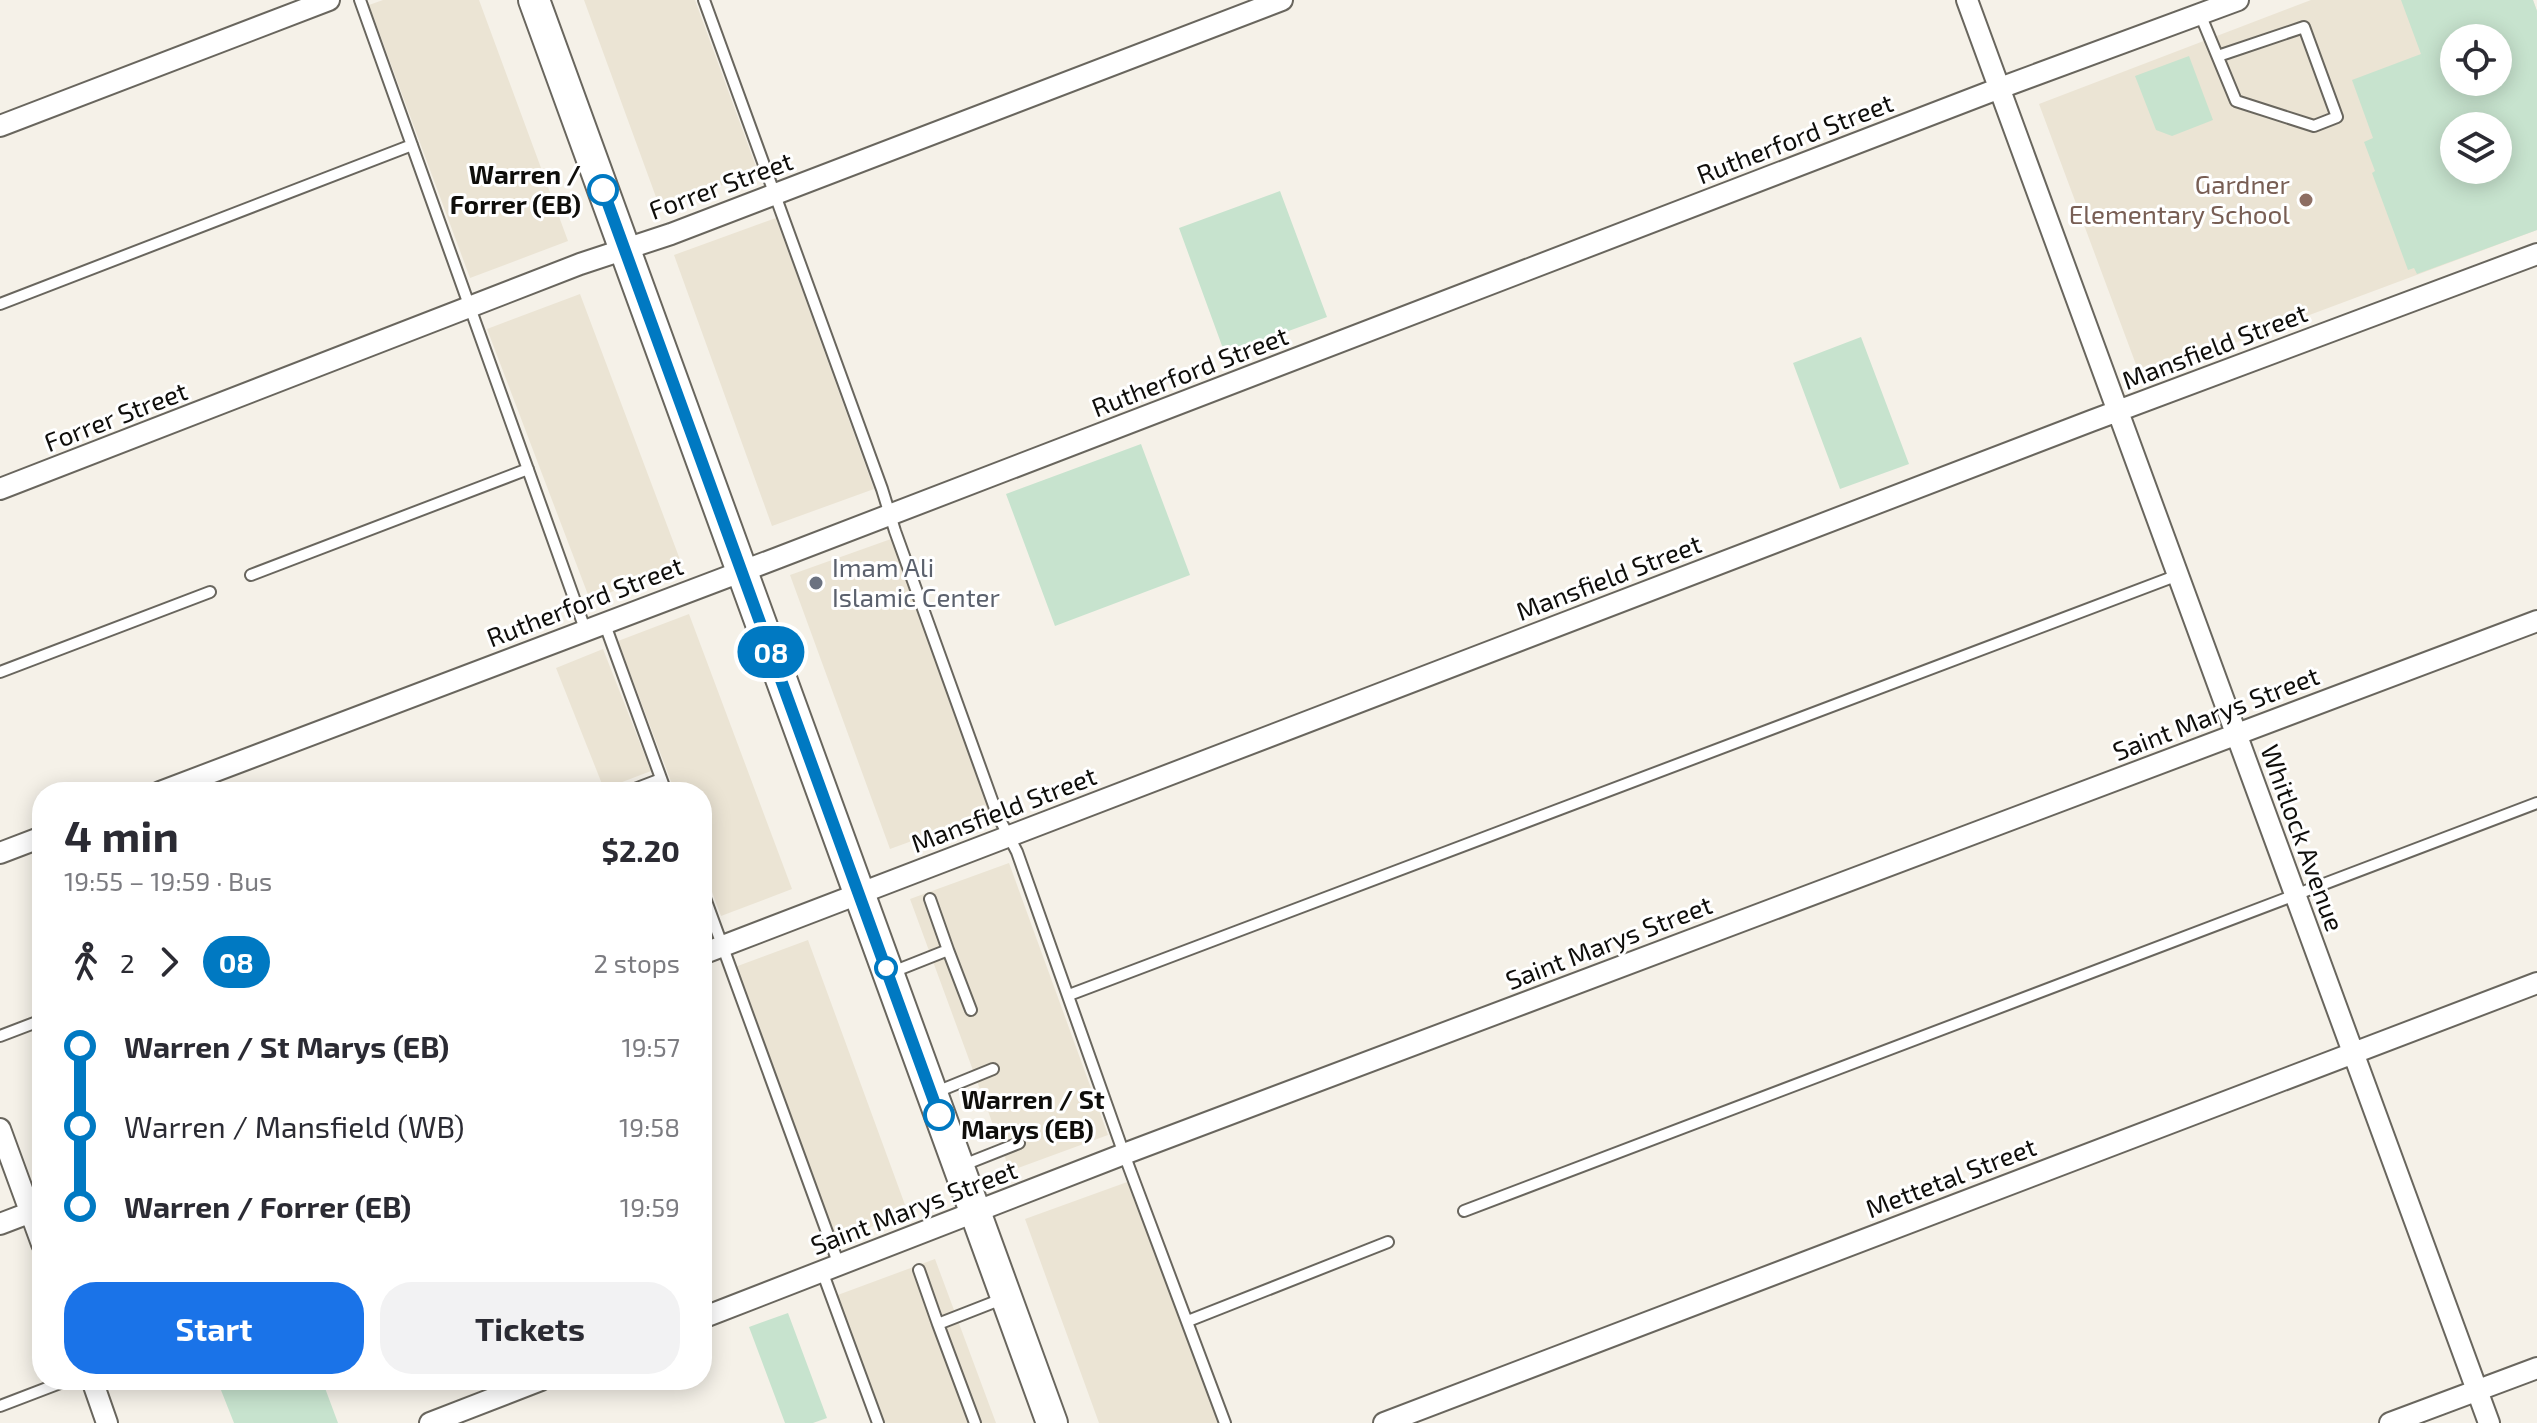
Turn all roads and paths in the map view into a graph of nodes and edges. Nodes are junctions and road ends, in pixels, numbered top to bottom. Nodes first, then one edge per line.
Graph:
1 (329, 0) edge
2 (360, 0) edge
3 (534, 0) edge
4 (704, 0) edge
5 (1282, 0) edge
6 (1967, 0) edge
7 (2238, 0) edge
8 (2200, 14) junction
9 (2218, 56) junction
10 (2000, 88) junction
11 (0, 126) edge
12 (412, 145) junction
13 (773, 194) junction
14 (623, 248) junction
15 (2537, 254) edge
16 (0, 304) edge
17 (471, 307) junction
18 (2118, 411) junction
19 (528, 469) junction
20 (0, 489) edge
21 (890, 515) junction
22 (741, 571) junction
23 (251, 575) dead end
24 (2178, 575) junction
25 (210, 592) dead end
26 (2537, 621) edge
27 (595, 626) junction
28 (0, 672) edge
29 (2236, 734) junction
30 (661, 779) junction
31 (186, 782) edge
32 (653, 782) edge
33 (662, 782) edge
34 (2537, 803) edge
35 (1009, 836) junction
36 (32, 841) edge
37 (0, 853) edge
38 (859, 894) junction
39 (2295, 895) junction
40 (930, 899) dead end
41 (712, 918) edge
42 (722, 946) junction
43 (712, 950) edge
44 (948, 950) junction
45 (888, 974) junction
46 (2537, 983) edge
47 (1069, 995) junction
48 (971, 1010) dead end
49 (32, 1024) edge
50 (0, 1036) edge
51 (2353, 1053) junction
52 (993, 1069) dead end
53 (932, 1094) junction
54 (0, 1129) edge
55 (1019, 1143) dead end
56 (1124, 1154) junction
57 (959, 1167) junction
58 (32, 1201) edge
59 (1464, 1211) dead end
60 (32, 1212) edge
61 (975, 1212) junction
62 (0, 1224) edge
63 (1388, 1242) dead end
64 (830, 1268) junction
65 (919, 1270) dead end
66 (1006, 1297) junction
67 (712, 1314) edge
68 (1188, 1321) junction
69 (938, 1324) junction
70 (2537, 1368) edge
71 (42, 1390) edge
72 (95, 1390) edge
73 (515, 1390) edge
74 (2477, 1390) junction
75 (0, 1406) edge
76 (1047, 1420) edge
77 (107, 1423) edge
78 (430, 1423) edge
79 (878, 1423) edge
80 (975, 1423) edge
81 (1225, 1423) edge
82 (1384, 1423) edge
83 (2390, 1423) edge
84 (2489, 1423) edge

1 - 11 street
2 - 12 lane
3 - 14 main road
4 - 13 lane
5 - 13 street, Forrer Street
6 - 10 street, Whitlock Avenue
7 - 8 street, Rutherford Street
8 - 9 lane
8 - 10 street, Rutherford Street
9 - 9 lane
10 - 18 street, Whitlock Avenue
10 - 21 street, Rutherford Street
12 - 16 lane
12 - 17 lane
13 - 14 street, Forrer Street
13 - 21 lane
14 - 17 street, Forrer Street
14 - 22 main road
15 - 18 street, Mansfield Street
17 - 19 lane
17 - 20 street, Forrer Street
18 - 24 street, Whitlock Avenue
18 - 35 street, Mansfield Street
19 - 23 lane
19 - 27 lane
21 - 22 street, Rutherford Street
21 - 35 lane
22 - 27 street, Rutherford Street
22 - 38 main road
24 - 29 street, Whitlock Avenue
24 - 47 lane
25 - 28 lane
26 - 29 street, Saint Marys Street
27 - 30 lane
27 - 31 street, Rutherford Street
29 - 39 street, Whitlock Avenue
29 - 56 street, Saint Marys Street
30 - 32 lane
30 - 33 lane
34 - 39 lane
35 - 38 street, Mansfield Street
35 - 47 lane
36 - 37 street
38 - 42 street, Mansfield Street
38 - 45 main road
39 - 51 street, Whitlock Avenue
39 - 59 lane
40 - 44 lane
41 - 42 lane
42 - 43 street, Mansfield Street
42 - 64 lane
44 - 45 lane
44 - 48 lane
45 - 53 main road
46 - 51 street, Mettetal Street
47 - 56 lane
49 - 50 lane
51 - 74 street, Whitlock Avenue
51 - 82 street, Mettetal Street
52 - 53 lane
53 - 57 main road
54 - 58 street
55 - 57 lane
56 - 61 street, Saint Marys Street
56 - 68 lane
57 - 61 main road
60 - 62 street
61 - 64 street, Saint Marys Street
61 - 66 main road
63 - 68 lane
64 - 67 street, Saint Marys Street
64 - 79 lane
65 - 69 lane
66 - 69 lane
66 - 76 main road
68 - 81 lane
69 - 80 lane
70 - 74 street
71 - 75 lane
72 - 77 street
73 - 78 street
74 - 83 street
74 - 84 street, Whitlock Avenue

